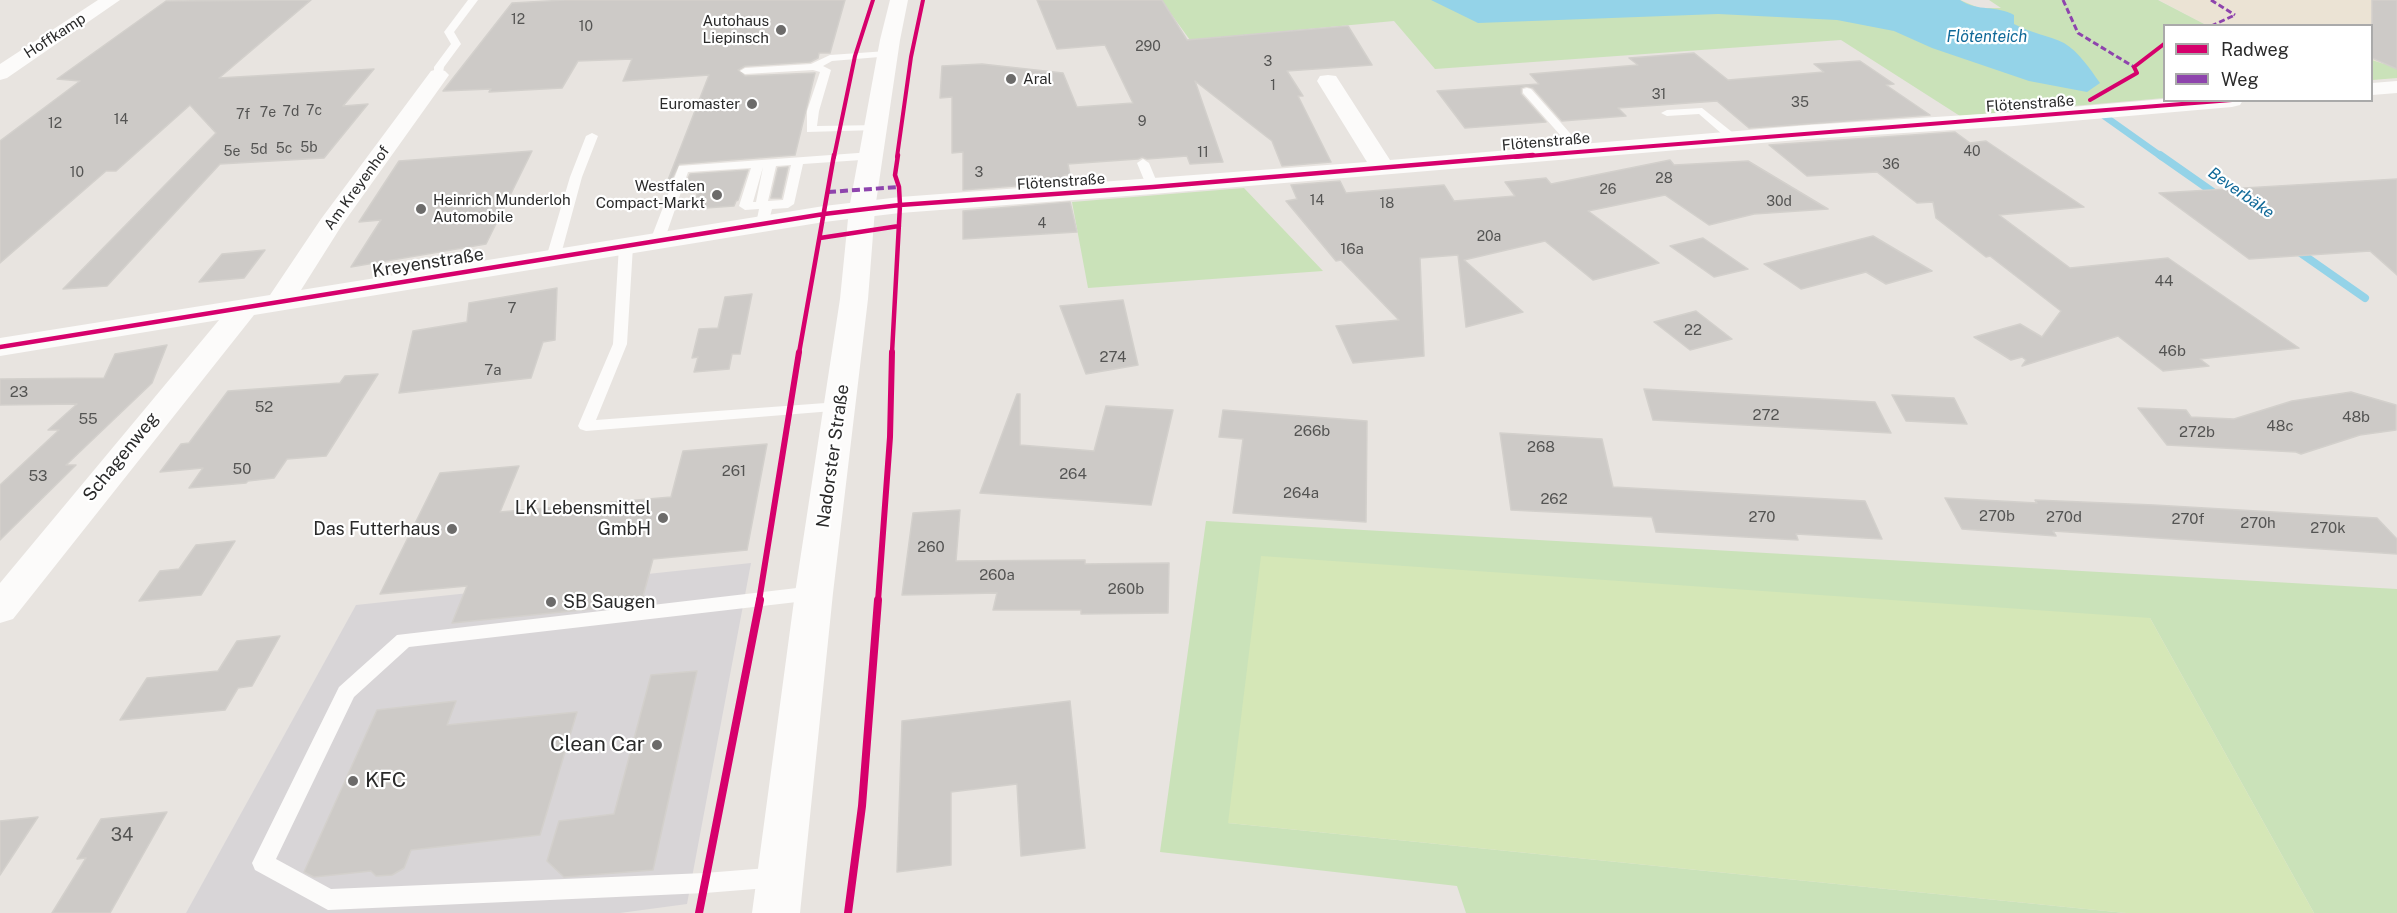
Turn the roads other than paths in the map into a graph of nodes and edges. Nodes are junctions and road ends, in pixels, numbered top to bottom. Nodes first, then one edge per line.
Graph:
1 (111, 0) edge
2 (472, 0) edge
3 (899, 0) edge
4 (888, 54) junction
5 (813, 67) junction
6 (744, 71) dead end
7 (1011, 73) dead end
8 (0, 74) edge
9 (438, 75) joint
10 (1328, 81) dead end
11 (1011, 85) dead end
12 (2397, 87) edge
13 (2373, 89) edge
14 (1527, 91) dead end
15 (2206, 102) edge
16 (1667, 113) dead end
17 (877, 127) junction
18 (592, 136) dead end
19 (1733, 138) junction
20 (1580, 151) junction
21 (872, 156) junction
22 (798, 161) junction
23 (1143, 163) dead end
24 (762, 167) junction
25 (1383, 168) junction
26 (1153, 187) junction
27 (862, 209) junction
28 (765, 210) junction
29 (657, 241) junction
30 (626, 246) junction
31 (553, 258) junction
32 (279, 302) junction
33 (244, 308) junction
34 (0, 347) edge
35 (839, 407) junction
36 (814, 593) junction
37 (0, 609) edge
38 (778, 895) edge

1 - 8 street, Hoffkamp
2 - 9 lane
3 - 4 street, Nadorster Straße
4 - 5 lane
4 - 17 street, Nadorster Straße
5 - 6 lane
5 - 17 lane
7 - 11 lane
9 - 32 street, Am Kreyenhof
10 - 25 street
12 - 13 street
14 - 20 lane
15 - 19 street, Flötenstraße
16 - 19 lane
17 - 21 street, Nadorster Straße
18 - 31 lane
19 - 20 street, Flötenstraße
20 - 25 street, Flötenstraße
21 - 22 lane
21 - 27 street, Nadorster Straße
22 - 24 lane
22 - 28 lane
23 - 26 lane
24 - 28 lane
24 - 28 lane
24 - 29 lane
25 - 26 street, Flötenstraße
26 - 27 street, Flötenstraße
27 - 28 street, Kreyenstraße
27 - 35 street, Nadorster Straße
28 - 29 street, Kreyenstraße
29 - 30 street, Kreyenstraße
30 - 31 street, Kreyenstraße
30 - 35 lane
31 - 32 street, Kreyenstraße
32 - 33 street, Kreyenstraße
33 - 34 street, Kreyenstraße
33 - 37 street, Schagenweg
35 - 36 street, Nadorster Straße
36 - 38 street, Nadorster Straße
36 - 38 lane

